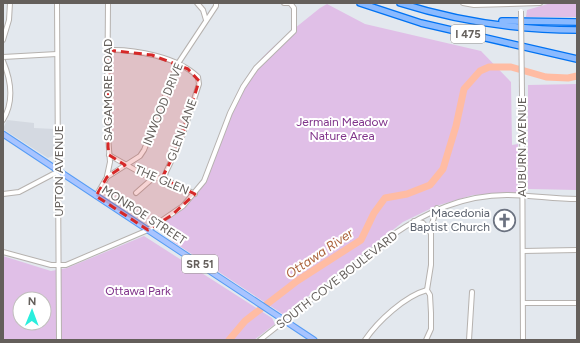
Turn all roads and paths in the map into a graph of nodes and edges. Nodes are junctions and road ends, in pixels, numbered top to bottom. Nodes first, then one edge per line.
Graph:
1 (10, 3) edge
2 (57, 3) edge
3 (108, 3) edge
4 (197, 3) edge
5 (216, 3) edge
6 (284, 3) edge
7 (360, 3) edge
8 (400, 3) edge
9 (463, 3) edge
10 (540, 3) edge
11 (521, 4) edge
12 (206, 20) junction
13 (472, 20) junction
14 (577, 22) edge
15 (577, 30) edge
16 (3, 40) edge
17 (108, 50) junction
18 (57, 54) junction
19 (3, 57) edge
20 (577, 59) edge
21 (3, 61) edge
22 (177, 65) junction
23 (3, 120) edge
24 (3, 134) edge
25 (109, 155) junction
26 (127, 164) junction
27 (59, 171) junction
28 (107, 177) junction
29 (153, 178) junction
30 (164, 179) junction
31 (136, 193) dead end
32 (3, 194) edge
33 (195, 194) junction
34 (96, 196) junction
35 (522, 196) junction
36 (577, 199) edge
37 (437, 208) junction
38 (414, 221) junction
39 (148, 230) junction
40 (430, 234) junction
41 (577, 250) edge
42 (523, 251) junction
43 (3, 252) edge
44 (59, 266) junction
45 (427, 290) junction
46 (472, 292) dead end
47 (577, 302) edge
48 (523, 303) junction
49 (282, 319) junction
50 (59, 340) edge
51 (260, 340) edge
52 (314, 340) edge
53 (365, 340) edge
54 (426, 340) edge
55 (469, 340) edge
56 (523, 340) edge

1 - 16 street
2 - 18 street, UPTON AVENUE
3 - 17 street, SAGAMORE ROAD
4 - 12 street
5 - 12 street, INWOOD DRIVE
6 - 33 street
7 - 20 highway, I 475
8 - 13 highway, I 475
9 - 11 street
10 - 11 street
11 - 35 street, AUBURN AVENUE, bridge
12 - 22 street, INWOOD DRIVE
13 - 14 highway
13 - 15 highway
17 - 22 street
17 - 25 street, SAGAMORE ROAD
18 - 19 street
18 - 27 street, UPTON AVENUE
21 - 23 street
22 - 26 street, INWOOD DRIVE
22 - 30 street, GLEN LANE
24 - 27 main road, MONROE STREET / SR 51
25 - 26 street, THE GLEN
25 - 28 street, SAGAMORE ROAD
26 - 28 street, INWOOD DRIVE
26 - 29 street, THE GLEN
27 - 32 street
27 - 34 main road, MONROE STREET / SR 51
27 - 44 street, UPTON AVENUE
28 - 34 street, INWOOD DRIVE
29 - 30 street, THE GLEN
29 - 31 street
30 - 33 street, THE GLEN
33 - 39 street
34 - 39 main road, MONROE STREET / SR 51
35 - 36 street, SOUTH COVE BOULEVARD
35 - 37 street, SOUTH COVE BOULEVARD
35 - 42 street, AUBURN AVENUE
37 - 38 street, SOUTH COVE BOULEVARD
37 - 40 street
38 - 40 street
38 - 49 street, SOUTH COVE BOULEVARD
39 - 44 street
39 - 49 main road, MONROE STREET / SR 51
40 - 45 street
41 - 42 street
42 - 48 street, AUBURN AVENUE
43 - 44 street
44 - 50 street, UPTON AVENUE
45 - 53 street
45 - 54 street
46 - 55 street
47 - 48 street
48 - 56 street, AUBURN AVENUE
49 - 51 street, SOUTH COVE BOULEVARD
49 - 52 main road, MONROE STREET / SR 51

